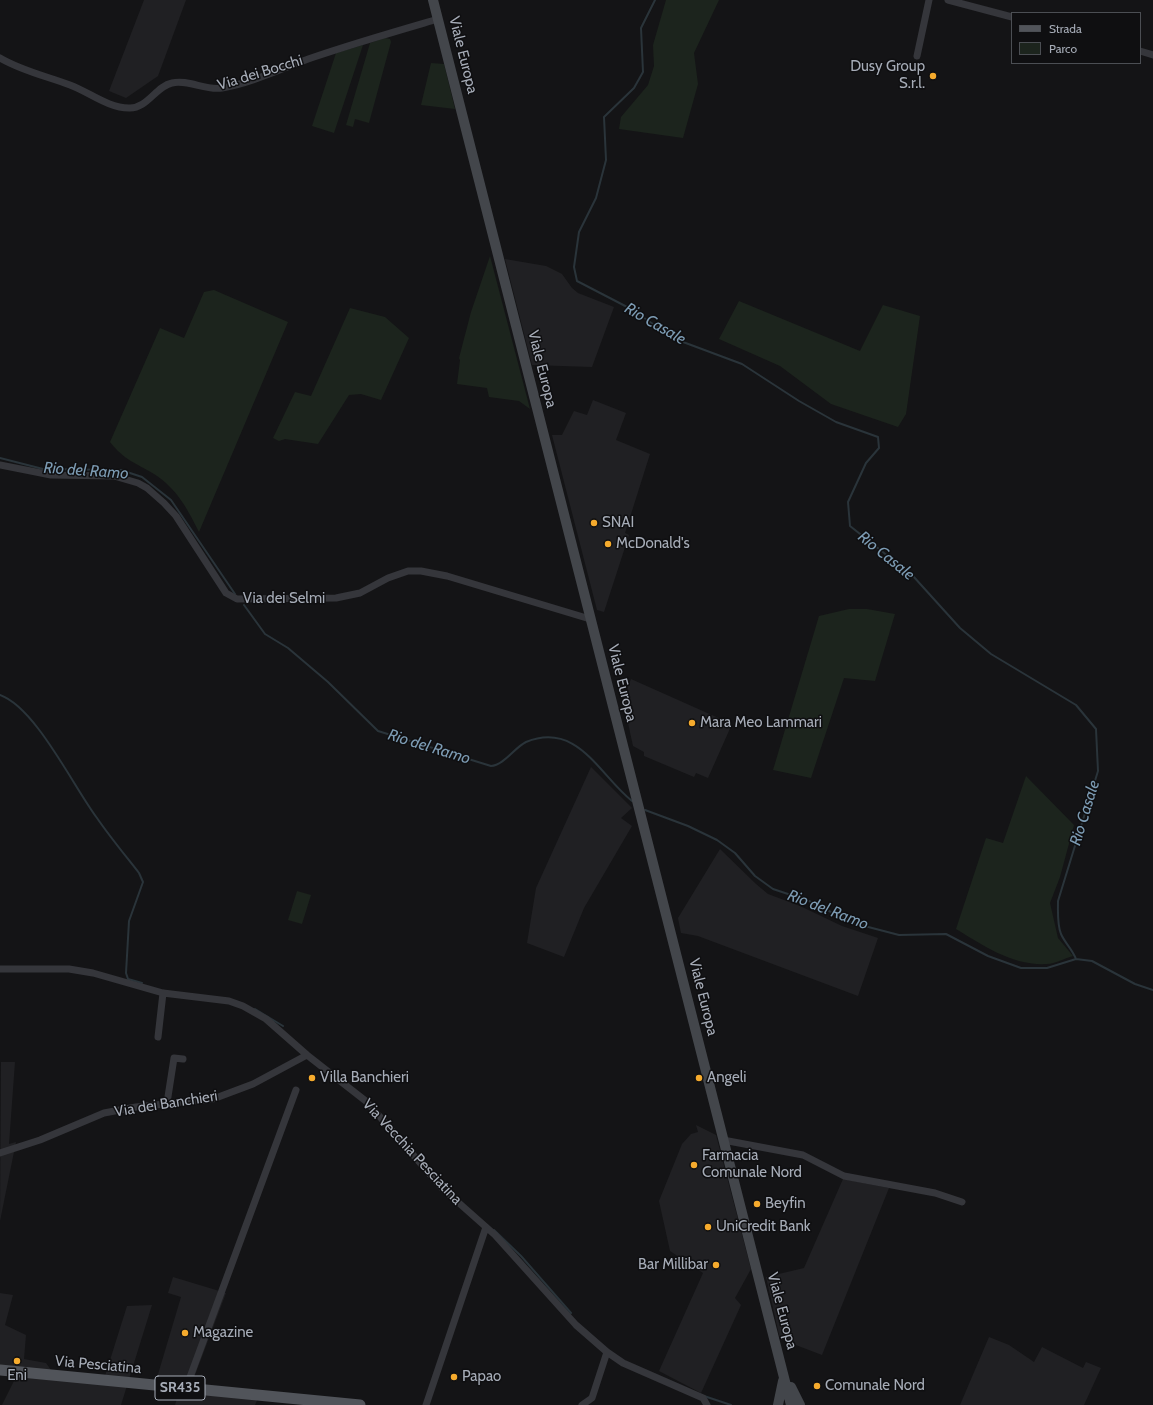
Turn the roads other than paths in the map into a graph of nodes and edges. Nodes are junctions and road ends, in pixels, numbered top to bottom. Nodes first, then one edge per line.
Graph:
1 (433, 0) edge
2 (929, 0) edge
3 (948, 0) edge
4 (1011, 17) edge
5 (438, 19) junction
6 (1141, 51) edge
7 (1153, 55) edge
8 (917, 56) dead end
9 (0, 58) edge
10 (0, 465) edge
11 (590, 619) junction
12 (0, 969) edge
13 (163, 993) junction
14 (158, 1037) dead end
15 (307, 1055) junction
16 (183, 1059) dead end
17 (296, 1090) dead end
18 (167, 1103) junction
19 (723, 1140) junction
20 (0, 1153) edge
21 (962, 1202) dead end
22 (486, 1227) junction
23 (607, 1352) junction
24 (0, 1370) edge
25 (783, 1373) junction
26 (186, 1388) junction
27 (360, 1405) edge
28 (426, 1405) edge
29 (582, 1405) edge
30 (707, 1405) edge
31 (778, 1405) edge
32 (791, 1405) edge
33 (800, 1405) edge

1 - 5 main road, Viale Europa
2 - 8 street
3 - 4 street
5 - 9 street, Via dei Bocchi
5 - 11 main road, Viale Europa
6 - 7 street
10 - 11 street, Via dei Selmi
11 - 19 main road, Viale Europa
12 - 13 street, Via Vecchia Pesciatina
13 - 14 street
13 - 15 street, Via Vecchia Pesciatina
15 - 18 street, Via dei Banchieri
15 - 22 street, Via Vecchia Pesciatina
16 - 18 street
17 - 26 street
18 - 20 street, Via dei Banchieri
19 - 21 street
19 - 25 main road, Viale Europa
22 - 23 street, Via Vecchia Pesciatina
22 - 28 street
23 - 29 street
23 - 30 street, Via Vecchia Pesciatina
24 - 26 main road, Via Pesciatina / SR435
25 - 31 main road, Viale Europa
25 - 32 main road, Viale Europa
25 - 33 main road, Viale Europa
26 - 27 main road, Via Pesciatina / SR435

